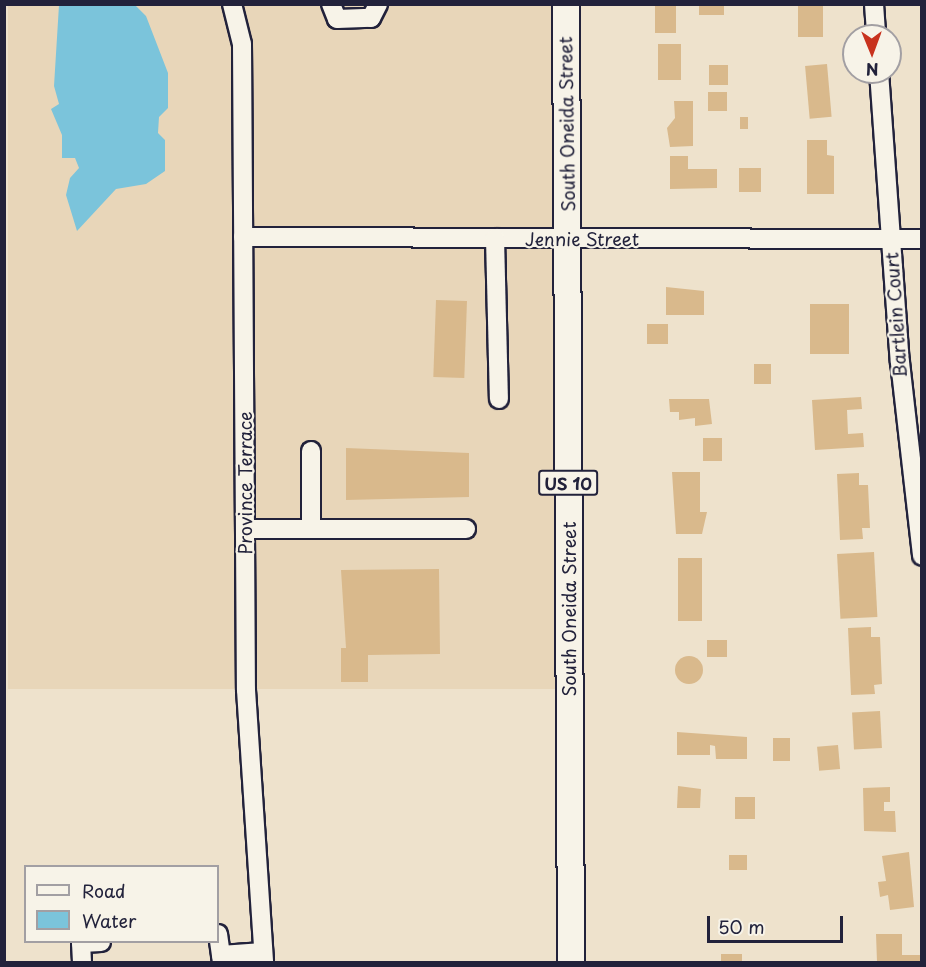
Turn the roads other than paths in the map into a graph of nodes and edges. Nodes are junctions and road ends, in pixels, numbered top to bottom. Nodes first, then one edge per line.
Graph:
1 (232, 4) edge
2 (331, 4) edge
3 (378, 4) edge
4 (566, 4) edge
5 (874, 4) edge
6 (875, 24) edge
7 (880, 84) edge
8 (243, 237) junction
9 (495, 238) junction
10 (568, 239) junction
11 (891, 239) junction
12 (921, 239) edge
13 (499, 399) dead end
14 (311, 451) dead end
15 (245, 529) junction
16 (311, 529) junction
17 (466, 529) dead end
18 (921, 556) edge
19 (219, 942) edge
20 (81, 943) edge
21 (263, 957) edge
22 (221, 959) edge
23 (82, 963) edge
24 (571, 963) edge

1 - 8 street, Province Terrace
2 - 3 street
4 - 10 highway, South Oneida Street / US 10
5 - 6 street
7 - 11 street, Bartlein Court
8 - 9 street, Jennie Street
8 - 15 street, Province Terrace
9 - 10 street, Jennie Street
9 - 13 street
10 - 11 street, Jennie Street
10 - 24 highway, South Oneida Street / US 10
11 - 12 street, Jennie Street
11 - 18 street, Bartlein Court
14 - 16 street
15 - 16 street
15 - 21 street, Province Terrace
16 - 17 street
19 - 22 street
20 - 23 street
21 - 22 street

